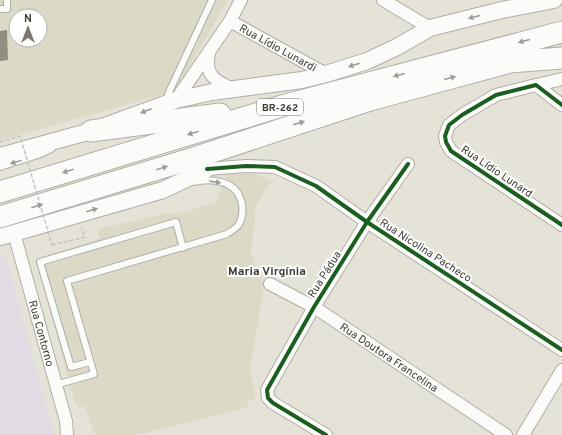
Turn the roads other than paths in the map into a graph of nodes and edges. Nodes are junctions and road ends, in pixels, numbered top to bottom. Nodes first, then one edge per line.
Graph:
1 (6, 0) edge
2 (212, 0) edge
3 (242, 0) edge
4 (383, 0) edge
5 (554, 0) edge
6 (506, 5) edge
7 (0, 10) edge
8 (230, 21) junction
9 (430, 28) junction
10 (562, 32) edge
11 (562, 50) edge
12 (209, 51) junction
13 (562, 58) edge
14 (510, 62) junction
15 (326, 74) junction
16 (562, 79) edge
17 (539, 88) junction
18 (233, 89) junction
19 (171, 102) junction
20 (562, 105) edge
21 (282, 106) junction
22 (91, 131) junction
23 (0, 156) edge
24 (202, 163) junction
25 (408, 164) dead end
26 (0, 167) edge
27 (48, 177) junction
28 (0, 181) edge
29 (163, 190) junction
30 (0, 192) edge
31 (0, 217) edge
32 (367, 222) junction
33 (562, 225) edge
34 (7, 235) edge
35 (183, 248) junction
36 (270, 284) dead end
37 (314, 307) junction
38 (562, 350) edge
39 (90, 362) junction
40 (562, 370) edge
41 (56, 385) junction
42 (67, 435) edge
43 (326, 435) edge
44 (506, 435) edge
45 (523, 435) edge

1 - 7 lane
2 - 19 lane
3 - 8 street
4 - 9 street
5 - 6 main road
6 -> 9 main road
8 - 12 street
8 - 15 street, Rua Lídio Lunardi
9 -> 15 main road
10 -> 21 highway, BR-262
11 - 14 highway, BR-262
12 - 18 street
12 - 19 street
13 - 14 highway
24 -> 14 highway, BR-262
15 - 18 main road
16 - 17 street, Rua Lídio Lunard
17 - 20 street
17 - 33 street, Rua Lídio Lunard
18 - 19 main road
19 -> 22 main road
21 - 22 highway
21 -> 27 highway, BR-262
22 - 23 main road
22 -> 26 lane
24 - 29 main road
31 -> 24 highway, BR-262
24 - 32 street, Rua Nicolina Pacheco
25 - 32 street, Rua Pádua
27 - 28 highway
27 - 30 highway, BR-262
34 -> 29 main road
29 -> 35 lane
32 - 37 street, Rua Pádua
32 - 38 street, Rua Nicolina Pacheco
34 - 41 street, Rua Contorno
35 - 39 lane
35 - 39 lane
36 - 37 street, Rua Doutora Francelina
37 - 43 street, Rua Pádua
37 - 44 street, Rua Doutora Francelina
39 - 41 lane
40 - 45 street
41 - 42 street, Rua Contorno

